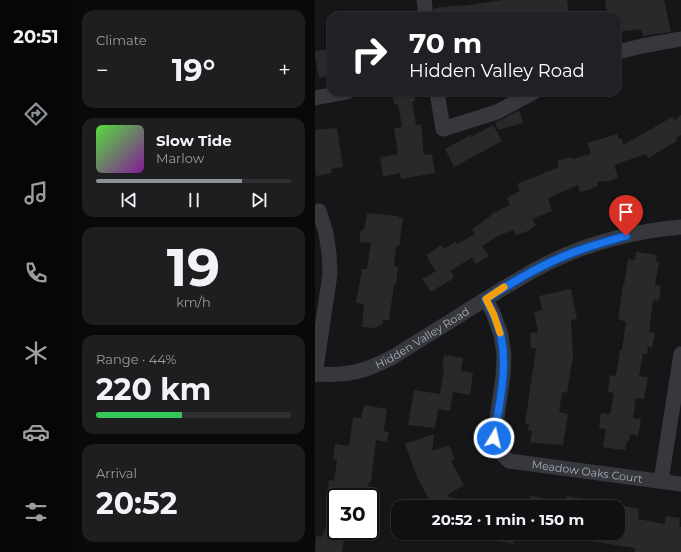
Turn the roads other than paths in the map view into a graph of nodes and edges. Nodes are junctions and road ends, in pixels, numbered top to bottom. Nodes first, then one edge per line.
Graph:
1 (424, 0) edge
2 (426, 12) edge
3 (681, 38) edge
4 (621, 51) edge
5 (327, 96) edge
6 (438, 96) edge
7 (527, 96) edge
8 (315, 98) edge
9 (319, 211) dead end
10 (681, 227) edge
11 (486, 299) junction
12 (681, 354) edge
13 (315, 375) edge
14 (661, 481) junction
15 (681, 484) edge

1 - 2 street
3 - 4 street
5 - 8 street
6 - 7 street
9 - 13 street
10 - 11 street, Hidden Valley Road
11 - 13 street, Hidden Valley Road
11 - 14 street, Meadow Oaks Court
12 - 14 street
14 - 15 street, Meadow Oaks Court

